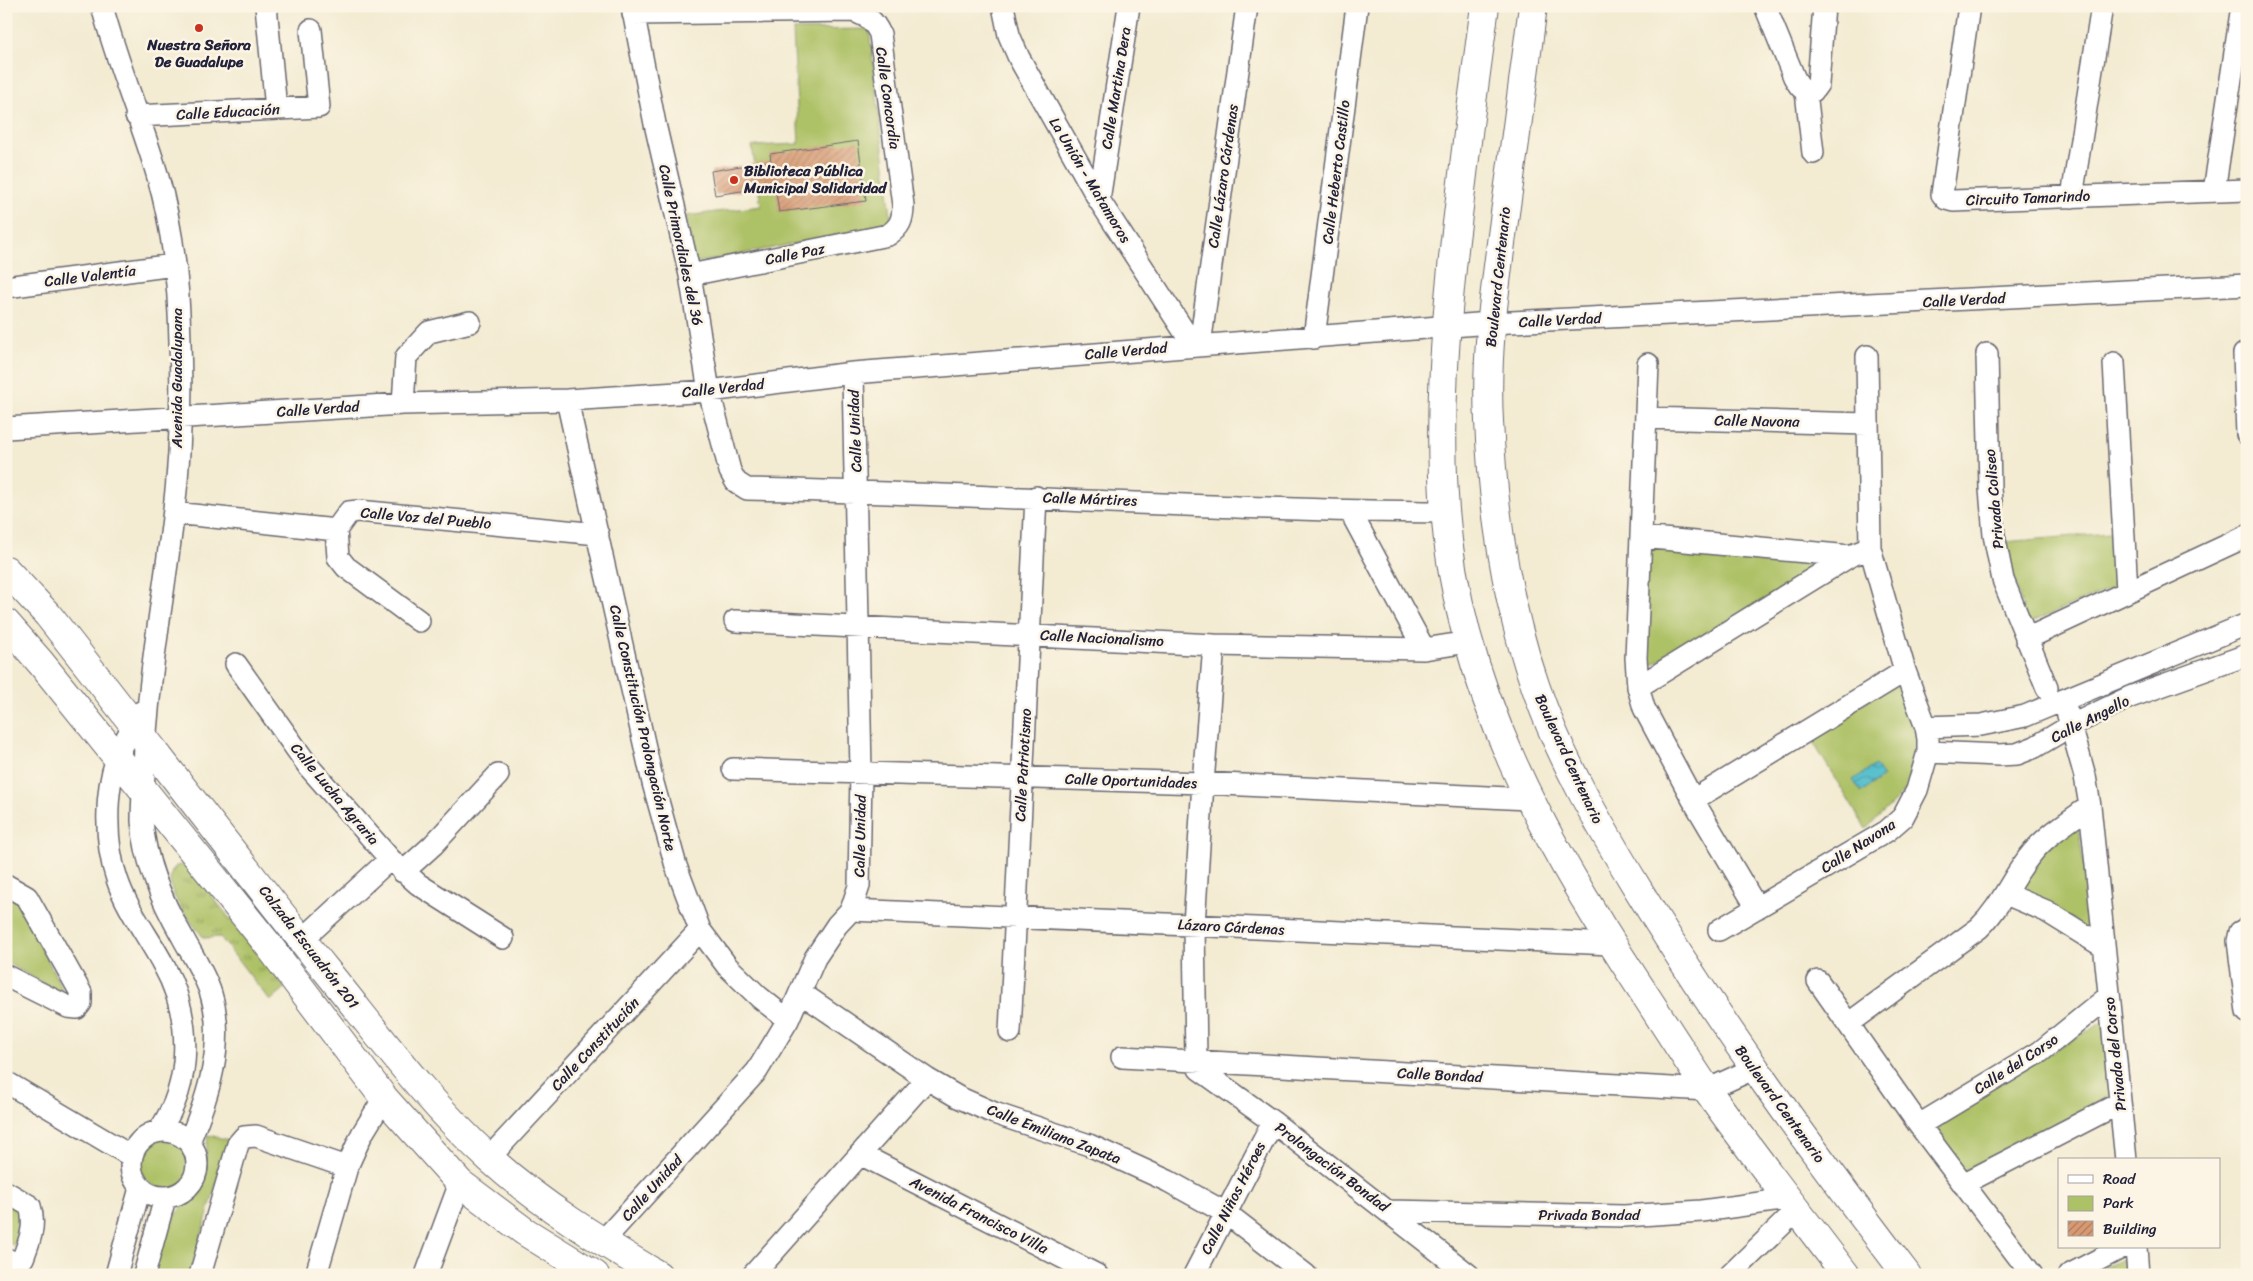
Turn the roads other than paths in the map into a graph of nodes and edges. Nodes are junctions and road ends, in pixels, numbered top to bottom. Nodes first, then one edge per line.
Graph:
1 (102, 6) edge
2 (266, 6) edge
3 (1003, 6) edge
4 (1129, 6) edge
5 (1247, 6) edge
6 (1357, 6) edge
7 (1485, 6) edge
8 (1533, 6) edge
9 (1765, 6) edge
10 (1824, 6) edge
11 (1968, 6) edge
12 (2102, 6) edge
13 (2242, 6) edge
14 (633, 10) edge
15 (311, 30) dead end
16 (1806, 92) junction
17 (276, 109) junction
18 (136, 116) junction
19 (1813, 153) dead end
20 (2247, 190) edge
21 (2214, 191) junction
22 (2072, 197) junction
23 (1099, 200) junction
24 (898, 228) joint
25 (174, 265) junction
26 (690, 275) junction
27 (2247, 285) edge
28 (6, 287) edge
29 (470, 322) dead end
30 (1490, 323) junction
31 (1446, 327) junction
32 (1314, 338) junction
33 (1197, 345) junction
34 (1987, 354) dead end
35 (2244, 354) dead end
36 (1867, 356) dead end
37 (2114, 363) dead end
38 (1648, 364) dead end
39 (853, 373) junction
40 (709, 391) junction
41 (567, 400) junction
42 (403, 404) junction
43 (179, 418) junction
44 (1646, 418) junction
45 (2247, 423) edge
46 (1868, 424) junction
47 (6, 428) edge
48 (2247, 434) edge
49 (736, 482) joint
50 (857, 491) junction
51 (1036, 497) junction
52 (1350, 511) junction
53 (1445, 512) junction
54 (174, 513) junction
55 (336, 530) junction
56 (598, 534) junction
57 (2247, 536) edge
58 (1641, 537) junction
59 (1870, 548) junction
60 (1850, 556) junction
61 (6, 570) edge
62 (2127, 590) junction
63 (419, 621) dead end
64 (735, 621) dead end
65 (6, 624) edge
66 (2247, 624) edge
67 (858, 626) junction
68 (1029, 634) junction
69 (2026, 639) junction
70 (1468, 642) junction
71 (1214, 645) junction
72 (1424, 649) junction
73 (2247, 655) edge
74 (236, 664) dead end
75 (1905, 671) junction
76 (1638, 687) junction
77 (2047, 688) dead end
78 (2064, 701) junction
79 (2072, 725) junction
80 (1926, 727) junction
81 (139, 732) junction
82 (1928, 752) junction
83 (117, 757) junction
84 (734, 769) dead end
85 (861, 772) junction
86 (498, 775) dead end
87 (1022, 777) junction
88 (1203, 783) junction
89 (143, 790) junction
90 (1528, 799) junction
91 (1693, 800) junction
92 (2090, 806) junction
93 (147, 851) junction
94 (111, 854) junction
95 (396, 865) junction
96 (6, 885) edge
97 (2006, 894) junction
98 (1756, 908) junction
99 (851, 910) junction
100 (1015, 917) junction
101 (1194, 925) junction
102 (2247, 928) edge
103 (700, 930) junction
104 (1719, 930) dead end
105 (296, 933) junction
106 (503, 938) dead end
107 (266, 942) junction
108 (1611, 944) junction
109 (2104, 948) junction
110 (6, 976) edge
111 (1818, 981) dead end
112 (208, 984) junction
113 (176, 991) junction
114 (801, 993) junction
115 (2108, 997) junction
116 (2247, 1012) edge
117 (788, 1020) junction
118 (1848, 1024) junction
119 (1010, 1032) dead end
120 (1122, 1057) dead end
121 (1196, 1060) junction
122 (1753, 1069) junction
123 (927, 1079) junction
124 (6, 1082) edge
125 (1707, 1090) junction
126 (384, 1098) junction
127 (2120, 1103) junction
128 (1273, 1122) junction
129 (1919, 1125) junction
130 (159, 1131) junction
131 (189, 1142) junction
132 (860, 1154) junction
133 (132, 1156) junction
134 (489, 1158) junction
135 (2126, 1158) edge
136 (347, 1167) junction
137 (460, 1183) junction
138 (1964, 1184) junction
139 (140, 1188) junction
140 (6, 1192) edge
141 (164, 1198) junction
142 (1792, 1204) junction
143 (1390, 1211) junction
144 (1226, 1213) junction
145 (602, 1242) junction
146 (2121, 1248) edge
147 (2136, 1248) edge
148 (6, 1259) edge
149 (116, 1275) edge
150 (144, 1275) edge
151 (200, 1275) edge
152 (316, 1275) edge
153 (426, 1275) edge
154 (595, 1275) edge
155 (658, 1275) edge
156 (753, 1275) edge
157 (1097, 1275) edge
158 (1194, 1275) edge
159 (1306, 1275) edge
160 (1468, 1275) edge
161 (1730, 1275) edge
162 (1846, 1275) edge
163 (1907, 1275) edge
164 (2032, 1275) edge
165 (2069, 1275) edge
166 (2138, 1275) edge

1 - 18 street, Avenida Guadalupana
2 - 17 street
3 - 23 street, La Unión - Matamoros
4 - 23 street, Calle Martina Dera
5 - 33 street, Calle Lázaro Cárdenas
6 - 32 street, Calle Heberto Castillo
7 - 31 main road
8 - 30 main road, Boulevard Centenario
9 - 16 street
10 - 16 street
11 - 22 street, Circuito Tamarindo
12 - 22 street
13 - 21 street
14 - 24 street, Calle Concordia
14 - 26 street, Calle Primordiales del 36
15 - 17 street, Calle Educación
16 - 19 street
17 - 18 street, Calle Educación
18 - 25 street, Avenida Guadalupana
20 - 21 street, Circuito Tamarindo
21 - 22 street, Circuito Tamarindo
23 - 33 street, La Unión - Matamoros
24 - 26 street, Calle Paz
25 - 28 street, Calle Valentía
25 - 43 street, Avenida Guadalupana
26 - 40 street, Calle Primordiales del 36
27 - 30 street, Calle Verdad
29 - 42 street
30 - 31 street, Calle Verdad
30 - 122 main road, Boulevard Centenario
31 - 32 street, Calle Verdad
31 - 53 main road
32 - 33 street, Calle Verdad
33 - 39 street, Calle Verdad
34 - 69 street, Privada Coliseo
35 - 45 street
36 - 46 street, Calle Navona
37 - 62 street
38 - 44 street
39 - 40 street, Calle Verdad
39 - 50 street, Calle Unidad
40 - 41 street, Calle Verdad
40 - 49 street, Calle Primordiales del 36
41 - 42 street, Calle Verdad
41 - 56 street, Calle Constitución Prolongación Norte
42 - 43 street, Calle Verdad
43 - 47 street, Calle Verdad
43 - 54 street, Avenida Guadalupana
44 - 46 street, Calle Navona
44 - 58 street
45 - 48 street
46 - 59 street, Calle Navona
49 - 50 street, Calle Mártires
50 - 51 street, Calle Mártires
50 - 67 street, Calle Unidad
51 - 52 street, Calle Mártires
51 - 68 street, Calle Patriotismo
52 - 53 street, Calle Mártires
52 - 72 street
53 - 70 main road
54 - 55 street
54 - 81 street, Avenida Guadalupana
55 - 56 street, Calle Voz del Pueblo
55 - 63 street
56 - 103 street, Calle Constitución Prolongación Norte
57 - 62 street
58 - 60 street
58 - 76 street
59 - 60 street
59 - 75 street, Calle Navona
60 - 76 street
61 - 81 main road, Calzada Escuadrón 201
62 - 69 street
64 - 67 street, Calle Nacionalismo
65 - 83 main road, Calzada Escuadrón 201
66 - 78 street, Calle Angello
67 - 68 street, Calle Nacionalismo
67 - 85 street, Calle Unidad
68 - 71 street, Calle Nacionalismo
68 - 87 street, Calle Patriotismo
69 - 77 street, Privada Coliseo
70 - 72 street, Calle Nacionalismo
70 - 90 main road
71 - 72 street, Calle Nacionalismo
71 - 88 street
73 - 79 street, Calle Angello
74 - 95 street, Calle Lucha Agraria
75 - 80 street, Calle Navona
75 - 91 street
76 - 91 street
78 - 79 street, Privada del Corso
78 - 80 street, Calle Angello
79 - 82 street, Calle Angello
79 - 92 street, Privada del Corso
80 - 82 street, Calle Navona
81 - 83 street
81 - 89 street
81 - 105 main road, Calzada Escuadrón 201
82 - 98 street, Calle Navona
83 - 89 main road, Calzada Escuadrón 201
83 - 94 street
84 - 85 street, Calle Oportunidades
85 - 87 street, Calle Oportunidades
85 - 99 street, Calle Unidad
86 - 95 street
87 - 88 street, Calle Oportunidades
87 - 100 street, Calle Patriotismo
88 - 90 street, Calle Oportunidades
88 - 101 street
89 - 93 street
89 - 107 main road, Calzada Escuadrón 201
90 - 108 main road
91 - 98 street
92 - 97 street
92 - 109 street, Privada del Corso
93 - 94 street
93 - 112 street
94 - 113 street
95 - 105 street
95 - 106 street, Calle Lucha Agraria
96 - 110 street
97 - 109 street
97 - 118 street
98 - 104 street, Calle Navona
99 - 100 street, Lázaro Cárdenas
99 - 114 street, Calle Unidad
100 - 101 street, Lázaro Cárdenas
100 - 119 street, Calle Patriotismo
101 - 108 street, Lázaro Cárdenas
101 - 121 street
102 - 116 street
103 - 117 street, Calle Constitución Prolongación Norte
103 - 134 street, Calle Constitución
105 - 107 main road
105 - 134 main road, Calzada Escuadrón 201
107 - 126 main road, Calzada Escuadrón 201
108 - 125 main road
109 - 115 street, Privada del Corso
111 - 118 street
112 - 113 street
112 - 131 street
113 - 130 street
114 - 117 street, Calle Unidad
114 - 123 street, Calle Emiliano Zapata
115 - 127 street, Privada del Corso
115 - 129 street, Calle del Corso
117 - 145 street, Calle Unidad
118 - 129 street
120 - 121 street, Calle Bondad
121 - 125 street, Calle Bondad
121 - 128 street, Prolongación Bondad
122 - 125 street, Calle Bondad
122 - 163 main road, Boulevard Centenario
123 - 132 street
123 - 144 street, Calle Emiliano Zapata
124 - 133 street
125 - 142 main road
126 - 136 street
126 - 137 main road, Calzada Escuadrón 201
127 - 135 street, Privada del Corso
127 - 138 street
128 - 143 street, Prolongación Bondad
128 - 144 street, Calle Niños Héroes
129 - 138 street
130 - 131 street
130 - 133 street
131 - 141 street
132 - 156 street
132 - 157 street, Avenida Francisco Villa
133 - 139 street
134 - 145 main road, Calzada Escuadrón 201
136 - 151 street
136 - 152 street
137 - 153 street
137 - 154 main road, Calzada Escuadrón 201
138 - 164 street
139 - 141 street
139 - 149 street
140 - 148 street
141 - 150 street
142 - 143 street, Privada Bondad
142 - 161 street
142 - 162 main road
143 - 160 street, Prolongación Bondad
144 - 158 street, Calle Niños Héroes
144 - 159 street, Calle Emiliano Zapata
145 - 155 main road, Calzada Escuadrón 201
146 - 165 street
147 - 166 street

